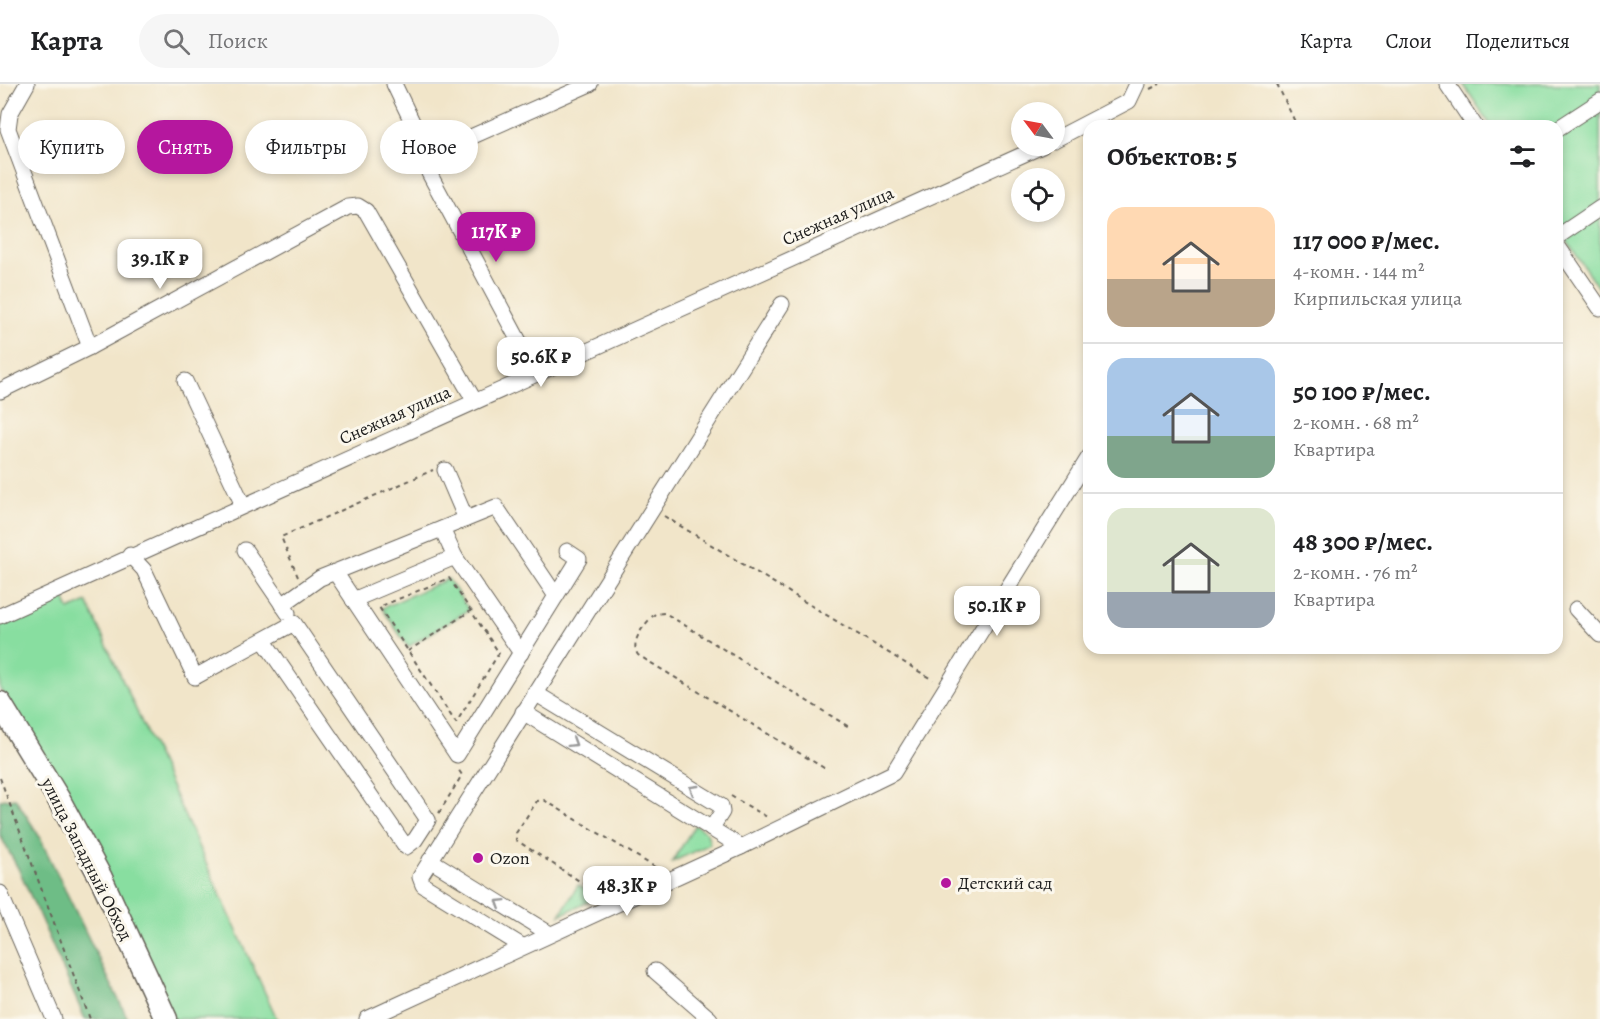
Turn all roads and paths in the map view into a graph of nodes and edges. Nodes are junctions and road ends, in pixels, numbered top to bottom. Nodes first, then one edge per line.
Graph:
1 (27, 84) edge
2 (394, 84) edge
3 (590, 84) edge
4 (1137, 84) edge
5 (1277, 84) edge
6 (1454, 87) edge
7 (1600, 101) edge
8 (411, 120) edge
9 (1092, 120) edge
10 (1294, 120) edge
11 (1472, 120) edge
12 (1083, 125) edge
13 (1563, 125) edge
14 (478, 134) edge
15 (1065, 134) edge
16 (1020, 156) edge
17 (430, 174) edge
18 (1600, 208) edge
19 (1563, 233) edge
20 (1563, 255) edge
21 (782, 304) dead end
22 (1600, 308) edge
23 (90, 347) junction
24 (536, 373) junction
25 (185, 381) dead end
26 (0, 391) edge
27 (474, 400) junction
28 (1083, 467) edge
29 (441, 469) joint
30 (243, 505) junction
31 (651, 508) junction
32 (465, 519) junction
33 (442, 529) junction
34 (245, 550) dead end
35 (567, 551) dead end
36 (130, 555) junction
37 (455, 557) junction
38 (335, 572) junction
39 (301, 585) dead end
40 (556, 596) junction
41 (353, 600) junction
42 (485, 602) junction
43 (282, 605) junction
44 (1576, 609) dead end
45 (471, 611) junction
46 (0, 616) edge
47 (294, 623) junction
48 (1600, 635) edge
49 (264, 641) junction
50 (408, 650) junction
51 (521, 653) junction
52 (393, 660) junction
53 (946, 688) junction
54 (536, 693) junction
55 (0, 703) edge
56 (523, 712) junction
57 (849, 727) dead end
58 (0, 729) edge
59 (456, 766) dead end
60 (824, 768) dead end
61 (0, 778) edge
62 (428, 820) junction
63 (711, 829) junction
64 (741, 847) junction
65 (430, 860) junction
66 (660, 870) dead end
67 (0, 893) edge
68 (603, 897) dead end
69 (550, 934) junction
70 (522, 946) junction
71 (655, 971) dead end
72 (54, 1019) edge
73 (90, 1019) edge
74 (155, 1019) edge
75 (165, 1019) edge
76 (367, 1019) edge
77 (710, 1019) edge

1 - 23 street
2 - 8 street
3 - 14 street
4 - 9 street
5 - 10 path
6 - 11 street
7 - 13 street
12 - 15 street
16 - 24 street, Снежная улица
17 - 24 street
18 - 19 street
20 - 22 street
21 - 31 street
23 - 26 street
23 - 27 street
24 - 27 street, Снежная улица
25 - 30 street
27 - 30 street, Снежная улица
28 - 53 street
29 - 32 street
29 - 39 path
30 - 36 street, Снежная улица
31 - 53 path
31 - 54 street
32 - 33 street
32 - 40 street
33 - 37 street
33 - 38 street
34 - 43 street
35 - 40 street
36 - 46 street, Снежная улица
36 - 49 street
37 - 41 street
37 - 42 street
38 - 41 street
38 - 43 street
40 - 51 street
41 - 52 street
42 - 45 path
42 - 51 street
43 - 47 street
44 - 48 street
45 - 50 path
45 - 50 path
45 - 50 path
47 - 49 street
47 - 62 street
49 - 62 street
50 - 52 path
51 - 52 street
53 - 64 street
54 - 56 street
63 -> 54 street
55 - 75 highway, улица Западный Обход
56 -> 63 street
56 - 65 street
57 - 60 path
58 - 74 highway, улица Западный Обход
59 - 62 path
61 - 73 path
63 - 64 street
64 - 69 street
69 -> 65 street
65 - 70 street
66 - 68 path
67 - 72 street
69 - 70 street
70 - 76 street
71 - 77 street

